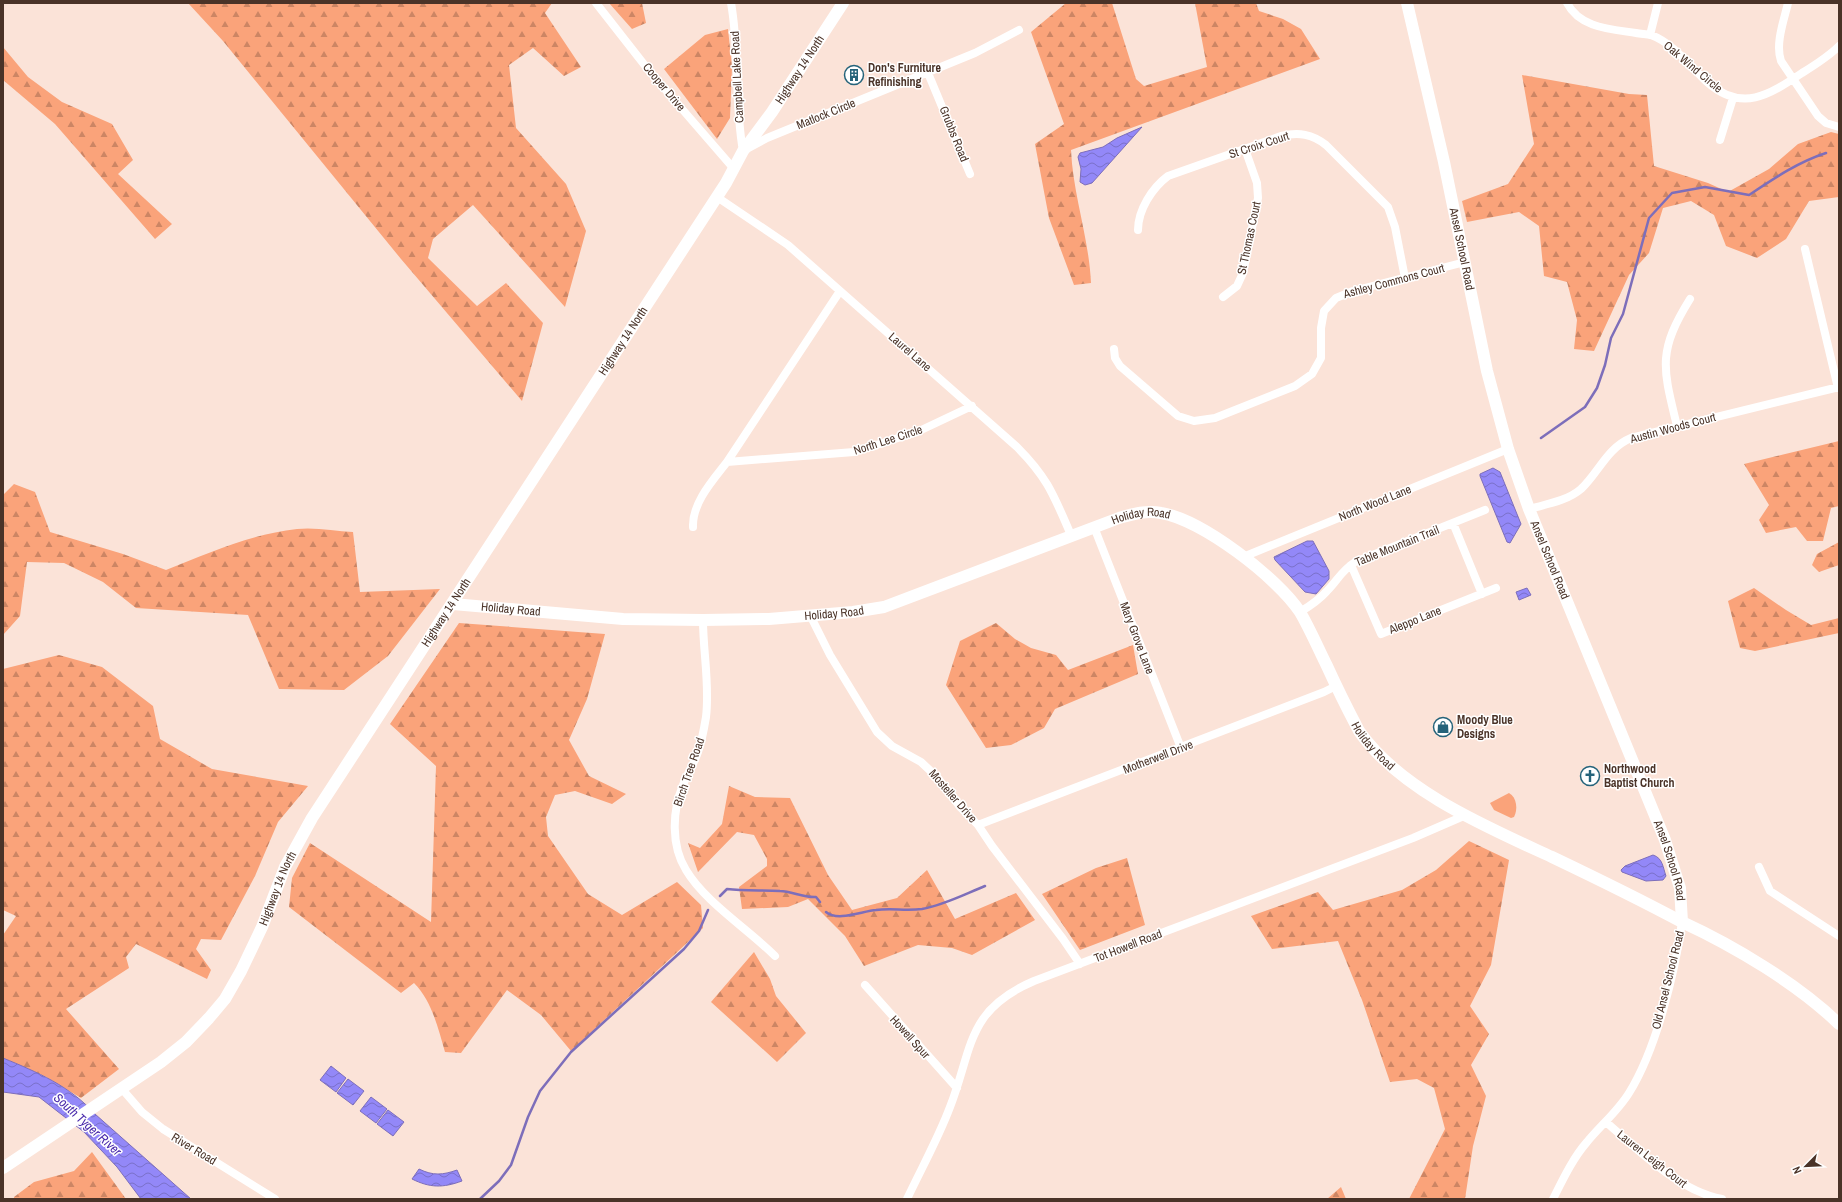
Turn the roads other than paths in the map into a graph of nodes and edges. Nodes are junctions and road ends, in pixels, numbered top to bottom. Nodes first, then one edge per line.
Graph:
1 (596, 3) edge
2 (731, 3) edge
3 (843, 3) edge
4 (1407, 3) edge
5 (1567, 3) edge
6 (1658, 3) edge
7 (1788, 3) edge
8 (1019, 30) dead end
9 (1650, 35) junction
10 (1839, 46) edge
11 (928, 73) junction
12 (1793, 79) junction
13 (1733, 98) junction
14 (1839, 127) edge
15 (1720, 140) dead end
16 (1245, 149) junction
17 (743, 151) junction
18 (734, 169) junction
19 (970, 174) dead end
20 (717, 197) junction
21 (1138, 230) dead end
22 (1805, 249) dead end
23 (1465, 262) junction
24 (1405, 278) junction
25 (840, 291) junction
26 (1223, 298) dead end
27 (1690, 299) dead end
28 (1114, 349) dead end
29 (1839, 387) edge
30 (972, 406) junction
31 (1677, 426) junction
32 (1508, 449) junction
33 (727, 462) junction
34 (1529, 509) junction
35 (1485, 510) dead end
36 (1454, 523) junction
37 (693, 527) dead end
38 (1094, 527) junction
39 (1071, 535) junction
40 (1243, 557) junction
41 (1351, 565) junction
42 (1496, 588) dead end
43 (1482, 594) junction
44 (453, 604) junction
45 (1300, 612) junction
46 (810, 615) junction
47 (703, 620) junction
48 (1336, 686) junction
49 (1181, 748) junction
50 (1466, 814) junction
51 (978, 825) junction
52 (1759, 867) dead end
53 (1682, 922) junction
54 (1839, 936) edge
55 (775, 956) dead end
56 (1080, 964) junction
57 (865, 985) dead end
58 (1837, 1019) edge
59 (957, 1088) junction
60 (122, 1089) junction
61 (1606, 1122) junction
62 (3, 1168) edge
63 (275, 1199) edge
64 (907, 1199) edge
65 (1553, 1199) edge
66 (1722, 1199) edge

1 - 18 street, Cooper Drive
2 - 17 street, Campbell Lake Road
3 - 17 street, Highway 14 North
4 - 23 street, Ansel School Road
5 - 9 street, Oak Wind Circle
6 - 9 street
7 - 12 street
8 - 11 street, Matlock Circle
9 - 13 street, Oak Wind Circle
10 - 12 street, Oak Wind Circle
11 - 17 street, Matlock Circle
11 - 19 street, Grubbs Road
12 - 13 street, Oak Wind Circle
12 - 14 street
13 - 15 street
16 - 21 street, St Croix Court
16 - 24 street, St Croix Court
16 - 26 street, St Thomas Court
17 - 18 street, Highway 14 North
18 - 20 street, Highway 14 North
20 - 25 street, Laurel Lane
20 - 44 street, Highway 14 North
22 - 29 street
23 - 24 street, Ashley Commons Court
23 - 32 street, Ansel School Road
24 - 28 street, Ashley Commons Court
25 - 30 street, Laurel Lane
25 - 33 street
27 - 31 street
29 - 31 street, Austin Woods Court
30 - 33 street, North Lee Circle
30 - 39 street, Laurel Lane
31 - 34 street, Austin Woods Court
32 - 34 street, Ansel School Road
32 - 40 street, North Wood Lane
33 - 37 street
34 - 53 street, Ansel School Road
35 - 36 street, Table Mountain Trail
36 - 41 street, Table Mountain Trail
36 - 43 street
38 - 39 street, Holiday Road
38 - 40 street, Holiday Road
38 - 49 street, Mary Grove Lane
39 - 46 street, Holiday Road
40 - 45 street, Holiday Road
41 - 43 street, Aleppo Lane
41 - 45 street, Table Mountain Trail
42 - 43 street, Aleppo Lane
44 - 47 street, Holiday Road
44 - 60 street, Highway 14 North
45 - 48 street, Holiday Road
46 - 47 street, Holiday Road
46 - 51 street, Mosteller Drive
47 - 55 street, Birch Tree Road
48 - 49 street, Motherwell Drive
48 - 50 street, Holiday Road
49 - 51 street, Motherwell Drive
50 - 53 street, Holiday Road
50 - 56 street, Tot Howell Road
51 - 56 street, Mosteller Drive
52 - 54 street
53 - 58 street
53 - 61 street, Old Ansel School Road
56 - 59 street, Tot Howell Road
57 - 59 street, Howell Spur
59 - 64 street, Tot Howell Road
60 - 62 street, Highway 14 North
60 - 63 street, River Road
61 - 65 street, Old Ansel School Road
61 - 66 street, Lauren Leigh Court

